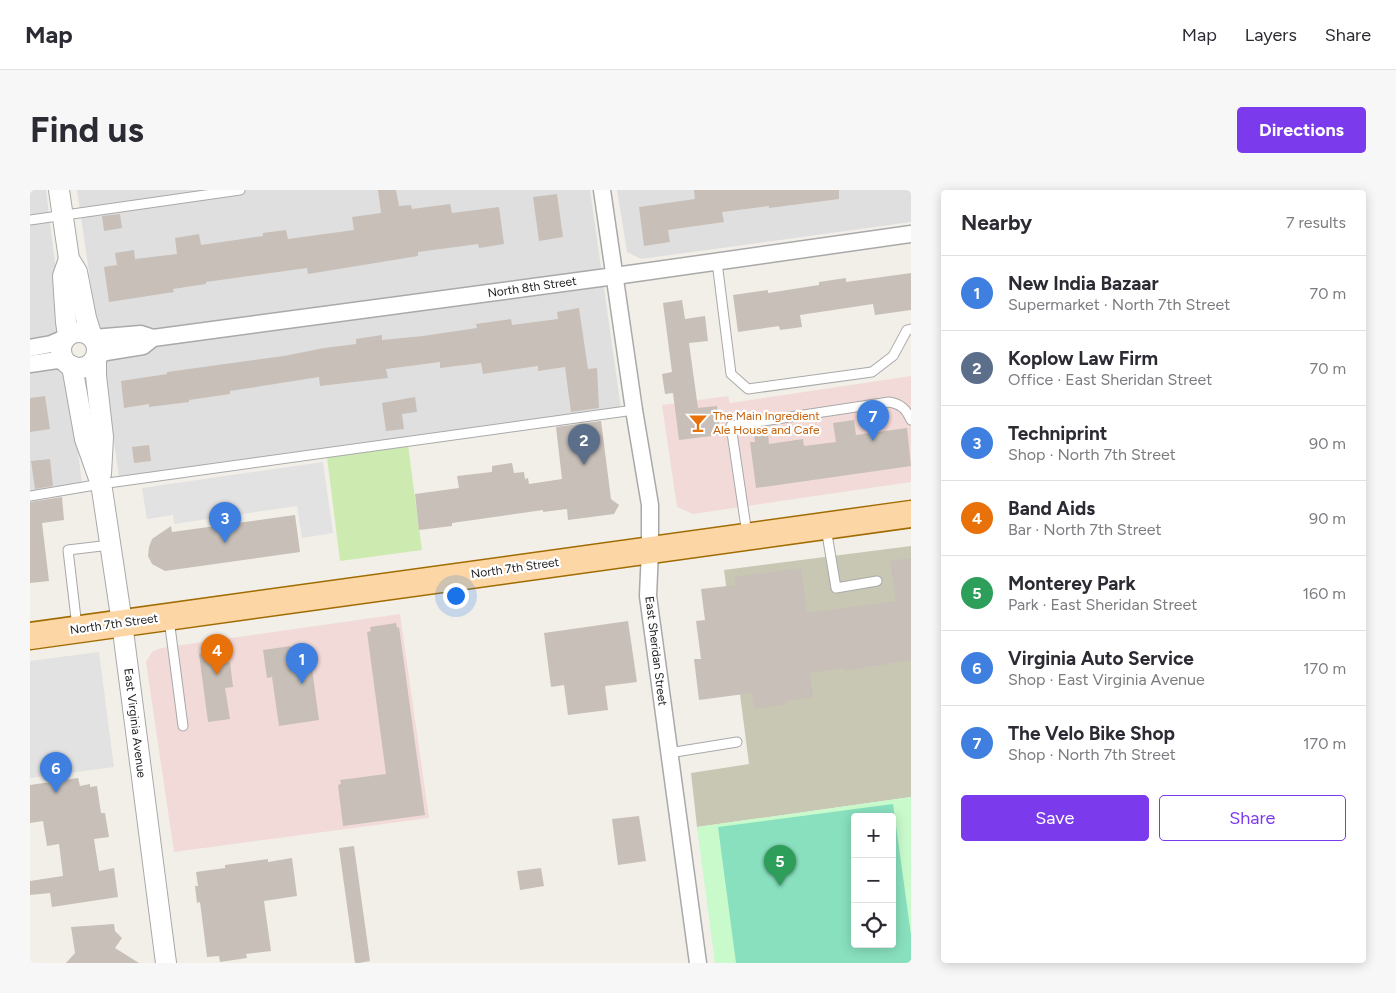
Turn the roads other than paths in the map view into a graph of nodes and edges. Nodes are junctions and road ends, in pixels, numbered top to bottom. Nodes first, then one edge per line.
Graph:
1 (59, 190) edge
2 (240, 190) edge
3 (602, 190) edge
4 (63, 215) junction
5 (30, 220) edge
6 (911, 234) edge
7 (69, 259) junction
8 (717, 262) junction
9 (615, 276) junction
10 (911, 329) edge
11 (67, 337) junction
12 (94, 347) junction
13 (30, 348) edge
14 (30, 364) edge
15 (70, 365) junction
16 (634, 410) junction
17 (911, 420) edge
18 (101, 484) junction
19 (30, 496) edge
20 (911, 514) edge
21 (826, 526) junction
22 (748, 536) junction
23 (110, 545) junction
24 (650, 550) junction
25 (877, 581) dead end
26 (169, 616) junction
27 (122, 622) junction
28 (78, 629) junction
29 (30, 636) edge
30 (183, 726) dead end
31 (737, 742) dead end
32 (669, 752) junction
33 (166, 963) edge
34 (698, 963) edge

1 - 4 street, East Virginia Avenue
2 - 4 lane
3 - 9 street, East Sheridan Street
4 - 5 lane
4 - 7 street, East Virginia Avenue
6 - 8 street, North 8th Street
7 - 11 street, East Virginia Avenue
7 - 12 street, East Virginia Avenue
8 - 9 street, North 8th Street
8 - 10 lane
9 - 12 street, North 8th Street
9 - 16 street, East Sheridan Street
11 - 12 street
11 - 13 street
11 - 15 street
12 - 15 street
12 - 18 street, East Virginia Avenue
14 - 15 street
15 - 18 street, East Virginia Avenue
16 - 18 lane
16 - 24 street, East Sheridan Street
17 - 22 lane
18 - 19 lane
18 - 23 street, East Virginia Avenue
20 - 21 main road, North 7th Street
21 - 22 main road, North 7th Street
21 - 25 lane
22 - 24 main road, North 7th Street
23 - 27 street, East Virginia Avenue
23 - 28 lane
24 - 26 main road, North 7th Street
24 - 32 street, East Sheridan Street
26 - 27 main road, North 7th Street
26 - 30 lane
27 - 28 main road, North 7th Street
27 - 33 street, East Virginia Avenue
28 - 29 main road, North 7th Street
31 - 32 lane
32 - 34 street, East Sheridan Street

